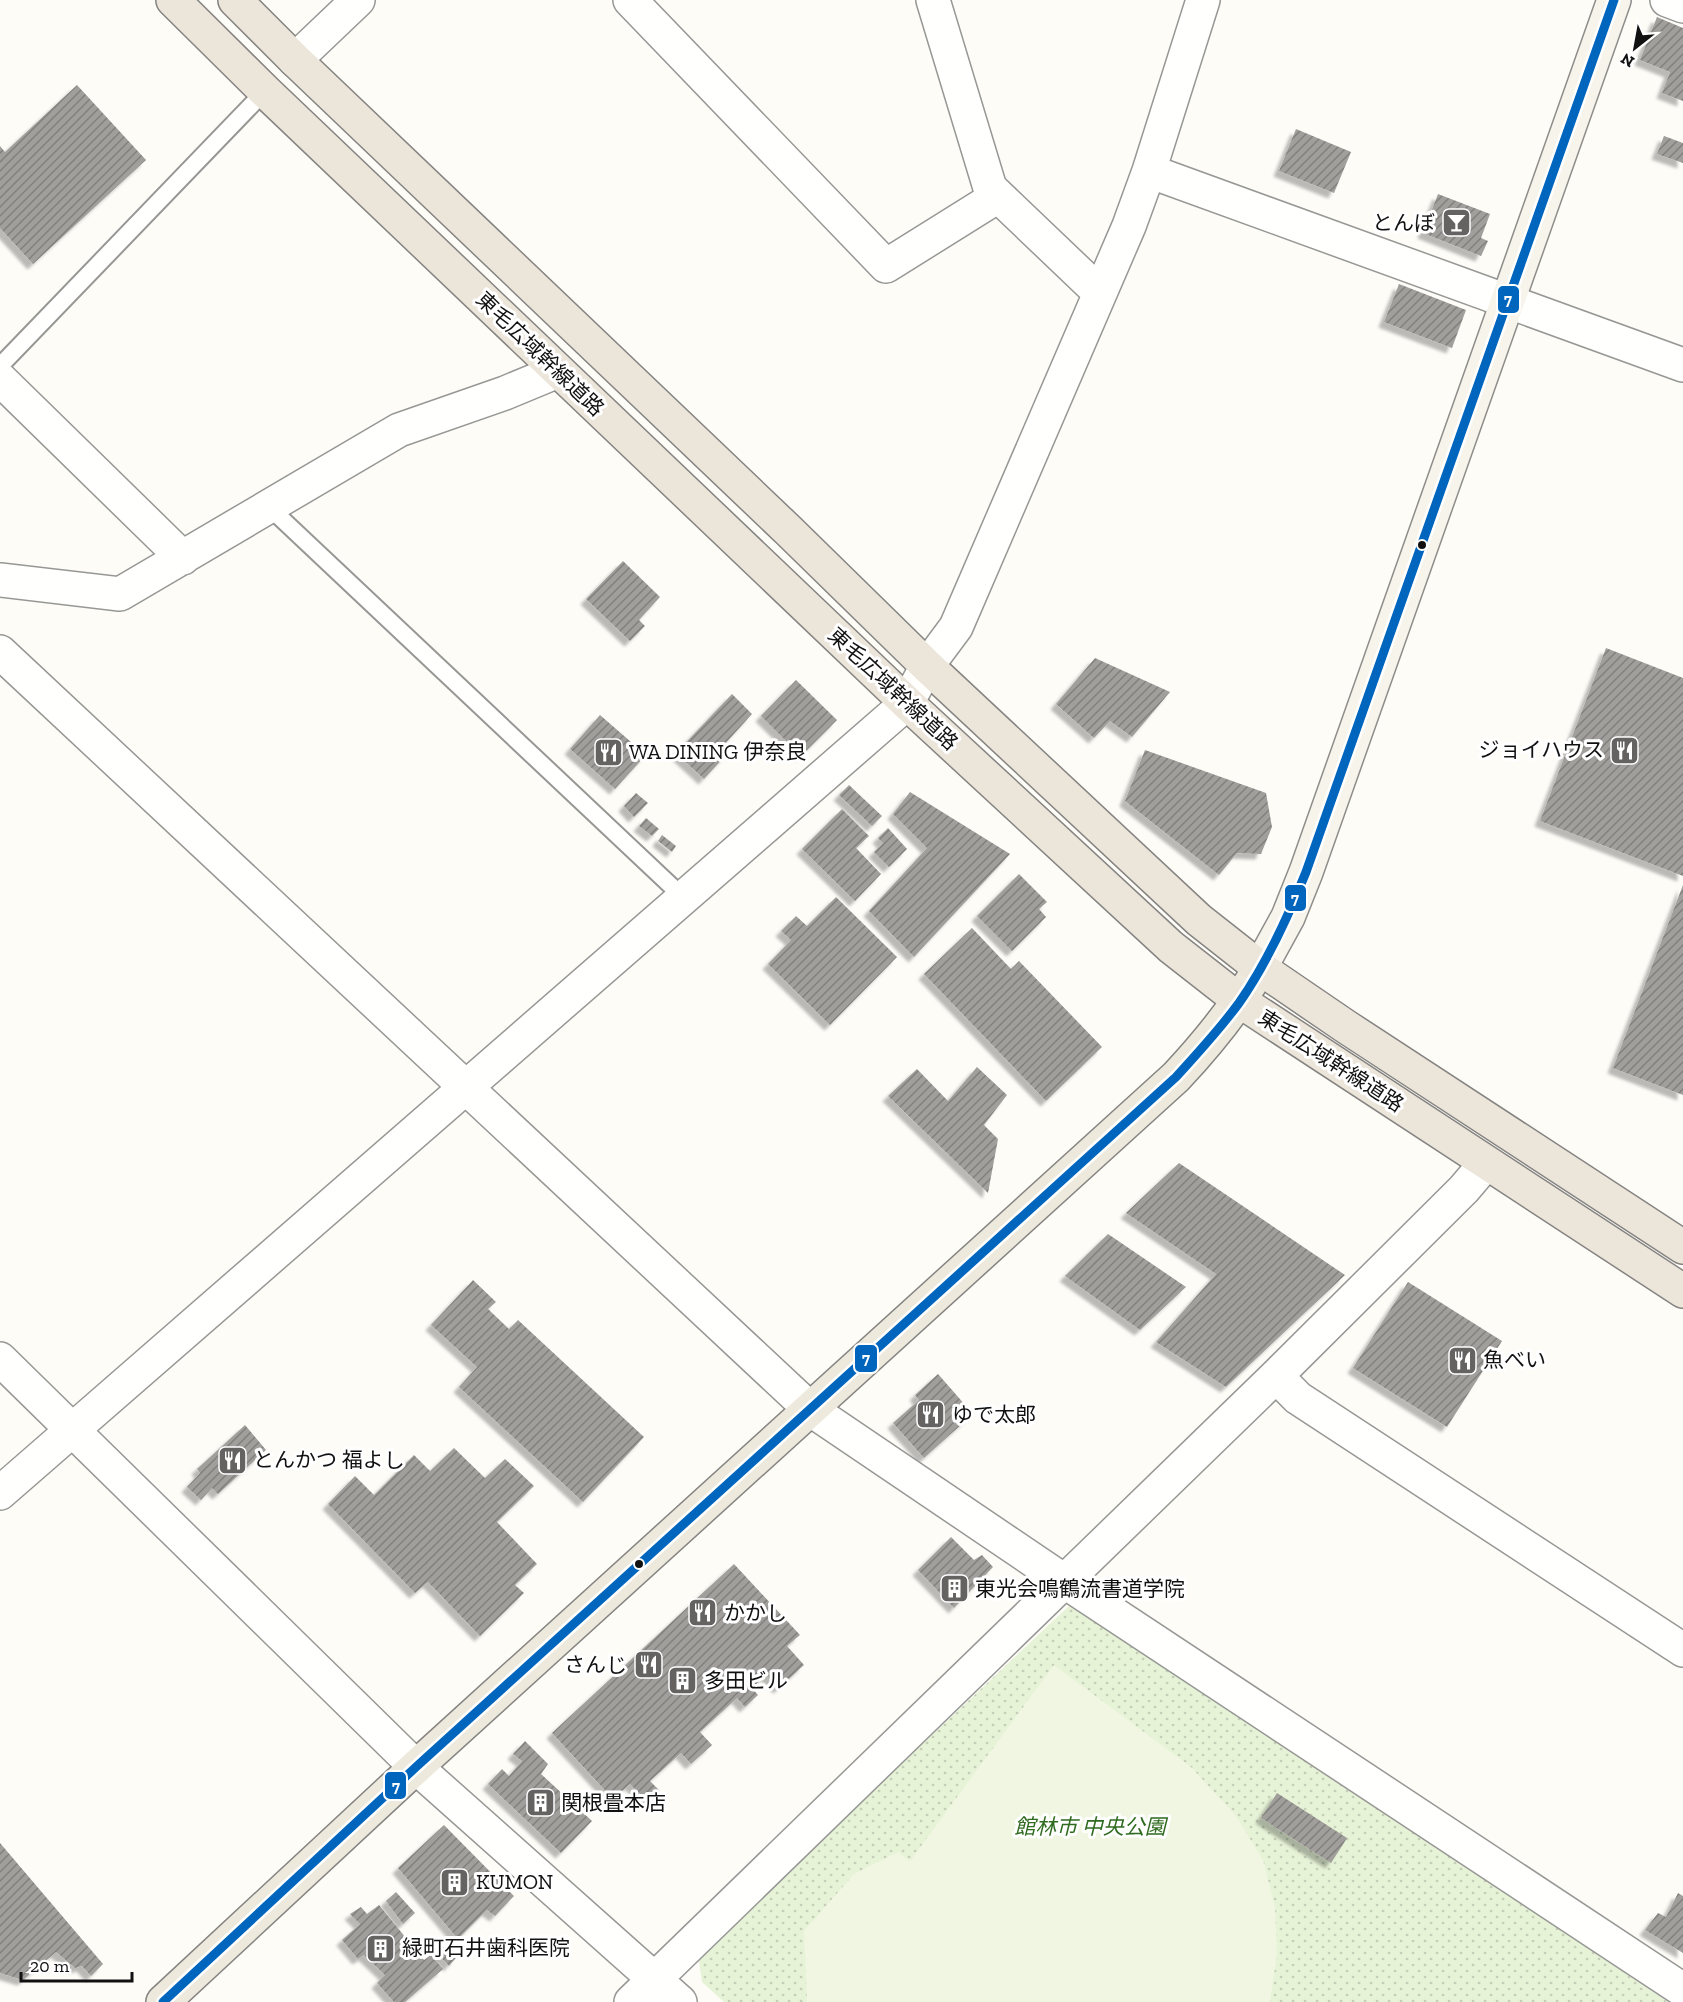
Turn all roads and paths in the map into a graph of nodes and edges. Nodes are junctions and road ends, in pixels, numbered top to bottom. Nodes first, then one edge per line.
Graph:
1 (173, 0) edge
2 (235, 0) edge
3 (358, 0) edge
4 (630, 0) edge
5 (933, 0) edge
6 (1203, 0) edge
7 (1614, 0) edge
8 (1667, 0) edge
9 (1683, 6) edge
10 (296, 60) junction
11 (265, 91) junction
12 (1149, 171) junction
13 (998, 196) junction
14 (1100, 292) junction
15 (1508, 301) junction
16 (1683, 365) edge
17 (0, 366) edge
18 (558, 371) junction
19 (0, 379) edge
20 (269, 507) junction
21 (183, 558) junction
22 (0, 580) edge
23 (0, 652) edge
24 (927, 666) junction
25 (907, 703) junction
26 (684, 898) junction
27 (1260, 968) junction
28 (1240, 1001) junction
29 (467, 1088) junction
30 (1486, 1163) junction
31 (1683, 1247) edge
32 (1683, 1291) edge
33 (0, 1359) edge
34 (1276, 1376) junction
35 (810, 1409) junction
36 (72, 1430) junction
37 (0, 1493) edge
38 (1064, 1581) junction
39 (1683, 1650) edge
40 (416, 1767) junction
41 (654, 1979) junction
42 (1683, 1990) edge
43 (163, 2002) edge
44 (631, 2002) edge
45 (680, 2002) edge

1 - 11 highway, 東毛広域幹線道路
2 - 10 highway, 東毛広域幹線道路
3 - 10 street
4 - 13 street
5 - 13 street
6 - 12 street
7 - 15 main road
8 - 9 street
10 - 24 highway, 東毛広域幹線道路
11 - 17 lane
11 - 18 highway, 東毛広域幹線道路
12 - 14 street
12 - 15 street
13 - 14 street
14 - 24 street
15 - 16 street
15 - 27 main road
18 - 20 street
18 - 25 highway, 東毛広域幹線道路
19 - 21 street
20 - 21 street
20 - 26 lane
21 - 22 street
23 - 29 street
24 - 25 street
24 - 27 highway, 東毛広域幹線道路
25 - 26 street
25 - 28 highway, 東毛広域幹線道路
26 - 29 street
27 - 28 main road
27 - 31 highway, 東毛広域幹線道路
28 - 30 highway, 東毛広域幹線道路
28 - 35 main road
29 - 35 street
29 - 36 street
30 - 32 highway, 東毛広域幹線道路
30 - 34 street
33 - 36 street
34 - 38 street
34 - 39 street
35 - 38 street
35 - 40 main road
36 - 37 street
36 - 40 street
38 - 41 street
38 - 42 street
40 - 41 street
40 - 43 main road
41 - 44 street
41 - 45 street

